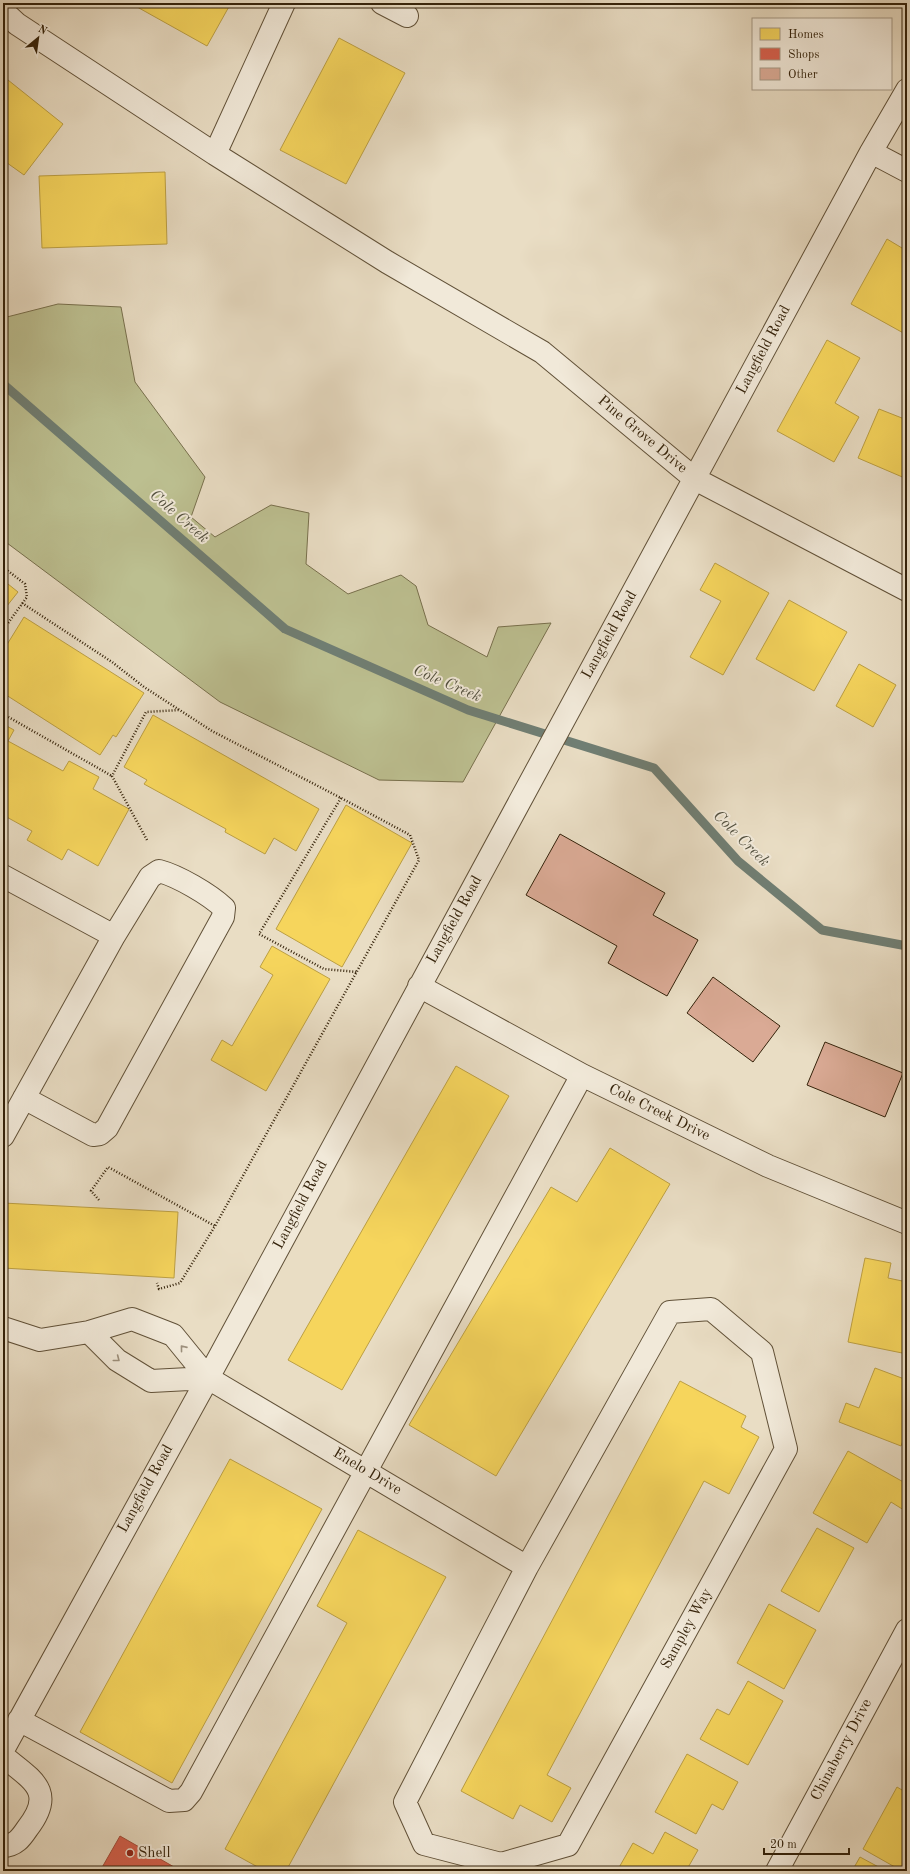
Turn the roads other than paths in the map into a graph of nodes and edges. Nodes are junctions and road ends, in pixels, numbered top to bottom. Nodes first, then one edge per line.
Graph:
1 (284, 3) edge
2 (382, 3) edge
3 (3, 11) edge
4 (407, 16) dead end
5 (907, 90) edge
6 (871, 152) junction
7 (215, 154) junction
8 (907, 171) edge
9 (695, 479) junction
10 (907, 590) edge
11 (3, 876) edge
12 (114, 936) junction
13 (419, 986) junction
14 (582, 1075) junction
15 (24, 1098) junction
16 (3, 1136) edge
17 (907, 1223) edge
18 (3, 1328) edge
19 (89, 1332) junction
20 (208, 1378) junction
21 (367, 1472) junction
22 (527, 1567) junction
23 (907, 1630) edge
24 (19, 1720) junction
25 (3, 1750) edge
26 (3, 1756) edge
27 (3, 1846) edge
28 (777, 1871) edge

1 - 7 street
2 - 4 street
3 - 7 street, Pine Grove Drive
5 - 6 street, Langfield Road
6 - 8 street
6 - 9 street, Langfield Road
7 - 9 street, Pine Grove Drive
9 - 10 street, Pine Grove Drive
9 - 13 street, Langfield Road
11 - 12 street
12 - 15 street
12 - 15 street
13 - 14 street, Cole Creek Drive
13 - 20 street, Langfield Road
14 - 17 street, Cole Creek Drive
14 - 21 street
15 - 16 street
18 - 19 street
19 -> 20 street
20 -> 19 street
20 - 21 street, Enelo Drive
20 - 24 street, Langfield Road
21 - 22 street, Enelo Drive
21 - 24 street
22 - 22 street, Sampley Way
23 - 28 street, Chinaberry Drive
24 - 25 street, Langfield Road
26 - 27 street

